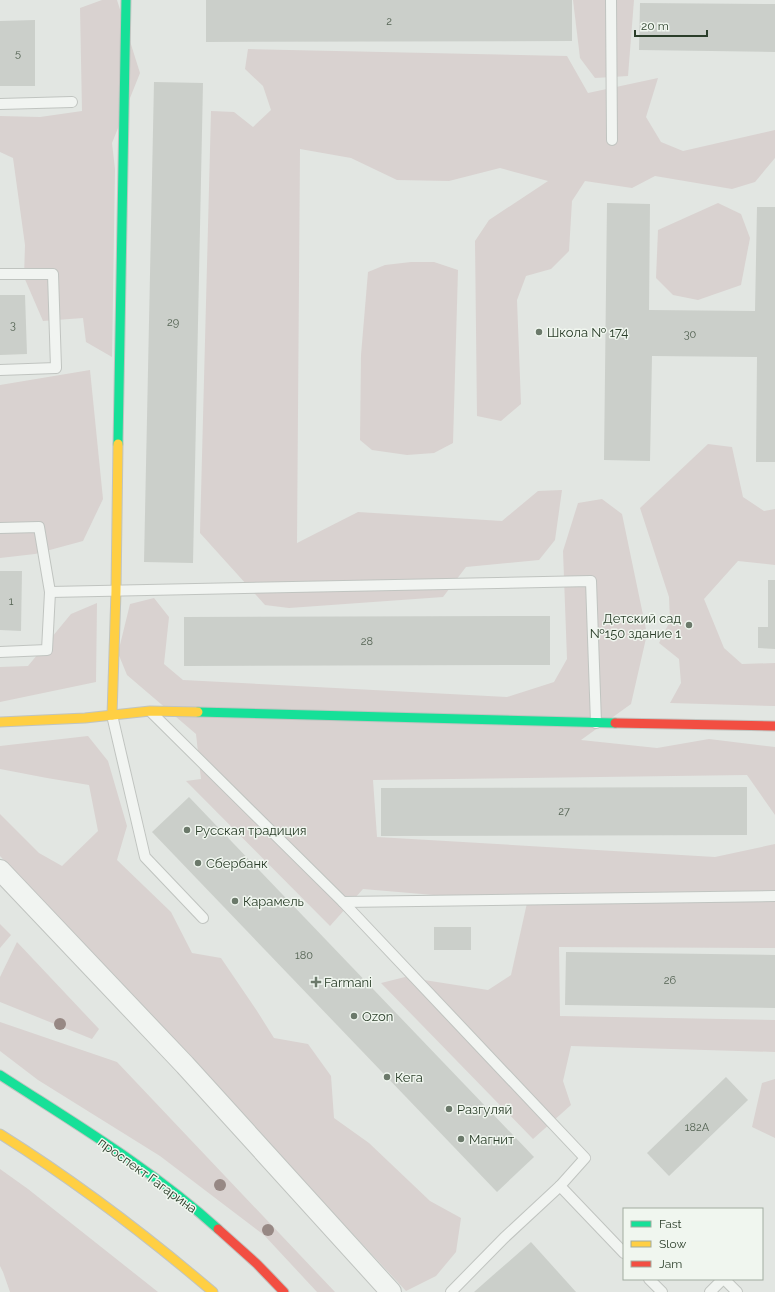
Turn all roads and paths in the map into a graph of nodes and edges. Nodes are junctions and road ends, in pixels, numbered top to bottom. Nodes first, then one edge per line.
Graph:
1 (126, 0) edge
2 (612, 0) edge
3 (72, 102) dead end
4 (0, 104) edge
5 (612, 140) dead end
6 (0, 274) edge
7 (0, 370) edge
8 (0, 528) edge
9 (116, 591) junction
10 (50, 592) junction
11 (0, 652) edge
12 (150, 711) junction
13 (112, 715) junction
14 (0, 722) edge
15 (596, 723) junction
16 (775, 726) edge
17 (0, 870) edge
18 (775, 896) edge
19 (343, 902) junction
20 (203, 918) dead end
21 (0, 1075) edge
22 (0, 1134) edge
23 (560, 1186) junction
24 (623, 1252) edge
25 (650, 1280) edge
26 (723, 1280) edge
27 (725, 1280) edge
28 (213, 1292) edge
29 (284, 1292) edge
30 (392, 1292) edge
31 (451, 1292) edge
32 (662, 1292) edge
33 (710, 1292) edge
34 (737, 1292) edge

1 - 9 street
2 - 5 lane
3 - 4 lane
6 - 7 lane
8 - 10 lane
9 - 10 lane
9 - 13 street
9 - 15 lane
10 - 11 lane
12 - 13 street
12 - 15 street
12 - 19 lane
13 - 14 street
13 - 20 lane
15 - 16 street
17 - 30 street
18 - 19 lane
19 - 23 lane
21 - 29 street, проспект Гагарина
22 - 28 street
23 - 24 lane
23 - 31 lane
25 - 32 lane
26 - 33 lane
27 - 34 lane

